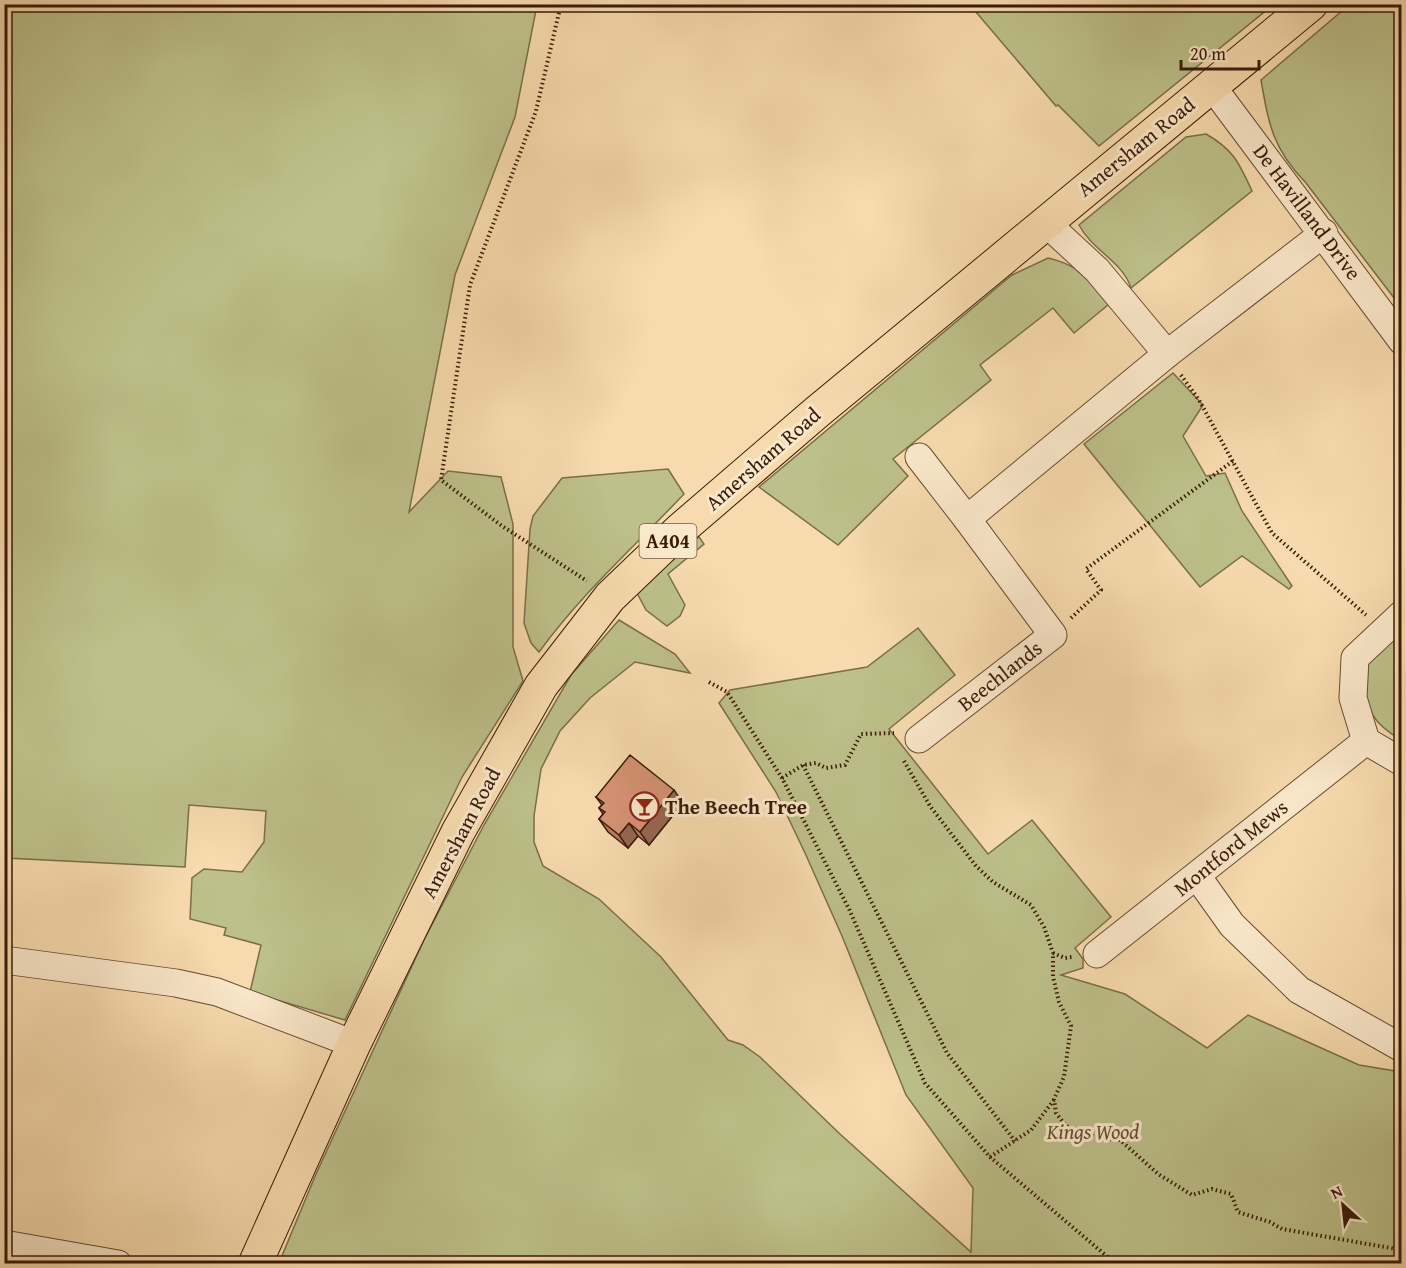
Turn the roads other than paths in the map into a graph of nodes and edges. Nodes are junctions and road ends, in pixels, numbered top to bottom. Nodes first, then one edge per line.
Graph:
1 (1311, 4) edge
2 (1211, 85) junction
3 (1045, 222) junction
4 (1324, 233) junction
5 (1401, 341) edge
6 (1167, 354) junction
7 (919, 457) dead end
8 (967, 519) junction
9 (1392, 621) edge
10 (1365, 741) junction
11 (904, 744) road end
12 (1401, 762) edge
13 (1197, 876) junction
14 (1097, 954) dead end
15 (4, 960) edge
16 (354, 1044) junction
17 (1401, 1047) edge
18 (4, 1244) edge
19 (118, 1263) edge
20 (255, 1263) edge

1 - 2 main road, Amersham Road / A404
2 - 3 main road, Amersham Road / A404
2 - 4 street, De Havilland Drive
3 - 6 street
3 - 16 main road, Amersham Road / A404
4 - 5 street, De Havilland Drive
4 - 6 street
6 - 8 street
7 - 8 street, Beechlands
8 - 11 street, Beechlands
9 - 10 street
10 - 12 street
10 - 13 street, Montford Mews
13 - 14 street, Montford Mews
13 - 17 street
15 - 16 street
16 - 20 main road, Amersham Road / A404
18 - 19 street

